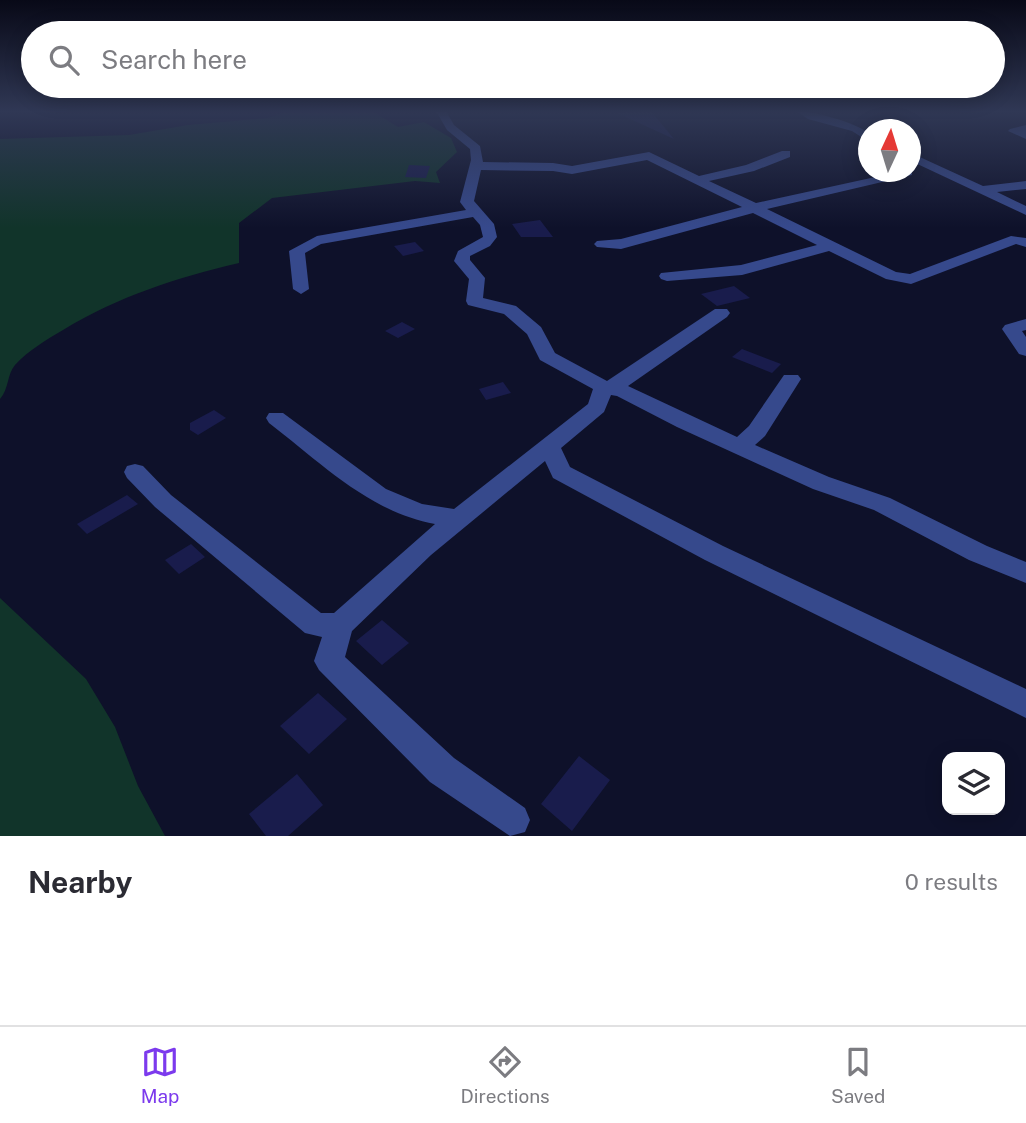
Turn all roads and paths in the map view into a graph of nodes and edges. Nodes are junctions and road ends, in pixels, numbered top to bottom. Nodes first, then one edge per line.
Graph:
1 (476, 150) edge
2 (786, 154) dead end
3 (921, 162) edge
4 (476, 166) junction
5 (928, 166) junction
6 (921, 168) edge
7 (699, 179) junction
8 (863, 182) edge
9 (1026, 185) edge
10 (984, 190) junction
11 (754, 208) junction
12 (1026, 211) edge
13 (476, 212) junction
14 (1023, 238) edge
15 (602, 244) dead end
16 (833, 245) junction
17 (667, 276) dead end
18 (301, 289) dead end
19 (721, 313) dead end
20 (1026, 324) edge
21 (1026, 350) edge
22 (791, 379) dead end
23 (604, 387) junction
24 (275, 418) dead end
25 (741, 445) junction
26 (550, 448) junction
27 (135, 472) dead end
28 (458, 519) junction
29 (1026, 573) edge
30 (340, 625) junction
31 (1026, 704) edge
32 (513, 820) dead end

1 - 4 street
2 - 7 street
3 - 5 street
4 - 7 street
4 - 13 street
5 - 6 street
5 - 10 street
7 - 11 street
8 - 11 street
9 - 10 street
10 - 12 street
11 - 15 street
11 - 16 street
13 - 18 street
13 - 23 street
14 - 16 street
16 - 17 street
19 - 23 street
20 - 21 street
22 - 25 street
23 - 25 street
23 - 26 street
24 - 28 street
25 - 29 street
26 - 28 street
26 - 31 street
27 - 30 street
28 - 30 street
30 - 32 street

